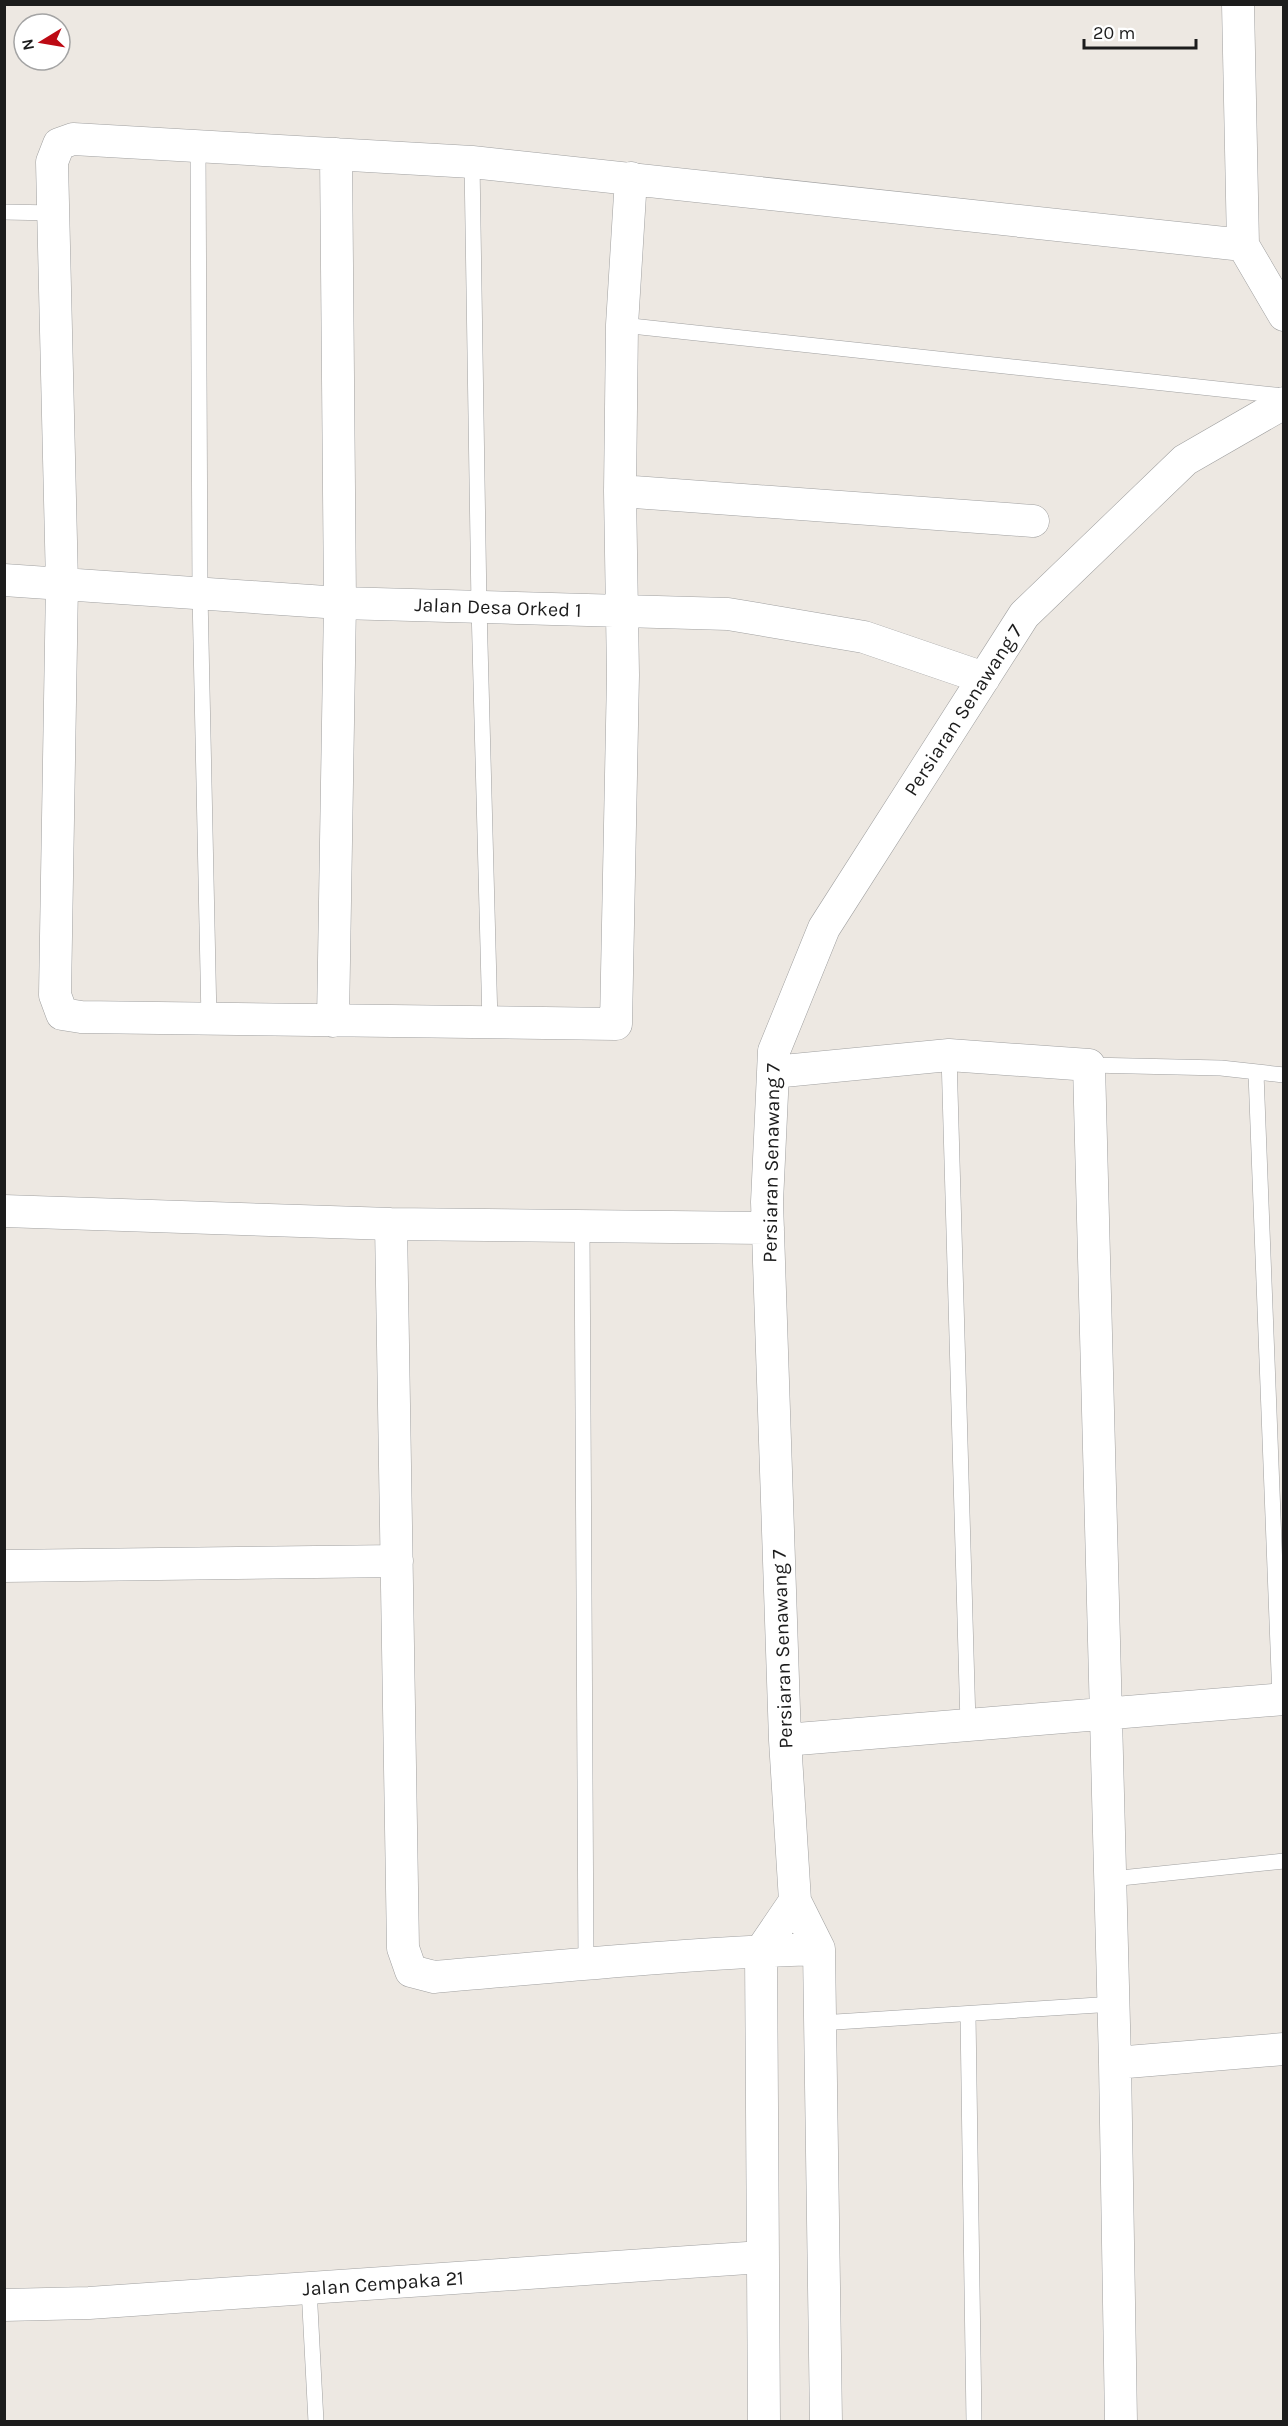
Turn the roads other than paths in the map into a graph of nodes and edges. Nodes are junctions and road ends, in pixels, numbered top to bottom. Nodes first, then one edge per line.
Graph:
1 (1238, 4) edge
2 (198, 147) junction
3 (336, 154) junction
4 (472, 162) junction
5 (631, 178) junction
6 (4, 212) edge
7 (54, 213) junction
8 (1243, 245) junction
9 (1284, 315) edge
10 (622, 324) junction
11 (1284, 396) edge
12 (1284, 403) edge
13 (620, 491) junction
14 (1033, 522) dead end
15 (4, 580) edge
16 (62, 585) junction
17 (200, 594) junction
18 (340, 603) junction
19 (479, 606) junction
20 (622, 612) junction
21 (984, 678) junction
22 (209, 1020) junction
23 (333, 1022) junction
24 (490, 1023) junction
25 (949, 1055) junction
26 (1089, 1065) junction
27 (773, 1072) junction
28 (1256, 1072) junction
29 (1284, 1075) edge
30 (4, 1211) edge
31 (391, 1224) junction
32 (582, 1226) junction
33 (768, 1228) junction
34 (397, 1562) junction
35 (4, 1566) edge
36 (1282, 1699) edge
37 (1106, 1713) junction
38 (968, 1724) junction
39 (785, 1740) junction
40 (1284, 1861) edge
41 (1111, 1879) junction
42 (795, 1901) junction
43 (819, 1949) junction
44 (761, 1951) junction
45 (586, 1964) junction
46 (1114, 2004) junction
47 (968, 2015) junction
48 (820, 2023) junction
49 (1284, 2049) edge
50 (1115, 2063) junction
51 (762, 2257) junction
52 (309, 2288) junction
53 (4, 2305) edge
54 (316, 2421) edge
55 (764, 2421) edge
56 (826, 2421) edge
57 (974, 2421) edge
58 (1121, 2421) edge

1 - 8 street
2 - 3 street
2 - 7 street
2 - 17 lane
3 - 4 street
3 - 18 street
4 - 5 street
4 - 19 lane
5 - 8 street
5 - 10 street
6 - 7 lane
7 - 16 street
8 - 9 street
10 - 11 lane
10 - 13 street
12 - 21 street, Persiaran Senawang 7
13 - 14 street
13 - 20 street
15 - 16 street, Jalan Desa Orked 1
16 - 17 street, Jalan Desa Orked 1
16 - 22 street
17 - 18 street, Jalan Desa Orked 1
17 - 22 lane
18 - 19 street, Jalan Desa Orked 1
18 - 23 street
19 - 20 street, Jalan Desa Orked 1
19 - 24 lane
20 - 21 street, Jalan Desa Orked 1
20 - 24 street
21 - 27 street, Persiaran Senawang 7
22 - 23 street
23 - 24 street
25 - 26 street
25 - 27 street
25 - 38 lane
26 - 28 lane
26 - 37 street
27 - 33 street, Persiaran Senawang 7
28 - 29 lane
28 - 36 lane
30 - 31 street
31 - 32 street
31 - 34 street
32 - 33 street
32 - 45 lane
33 - 39 street, Persiaran Senawang 7
34 - 35 street
34 - 45 street
36 - 37 street
37 - 38 street
37 - 41 street
38 - 39 street
39 - 42 street, Persiaran Senawang 7
40 - 41 lane
41 - 46 street
42 - 43 street
42 - 44 street
43 - 44 street
43 - 48 street
44 - 45 street
44 - 51 street
46 - 47 lane
46 - 50 street
47 - 48 lane
47 - 57 lane
48 - 56 street
49 - 50 street
50 - 58 street
51 - 52 street, Jalan Cempaka 21
51 - 55 street
52 - 53 street, Jalan Cempaka 21
52 - 54 lane

